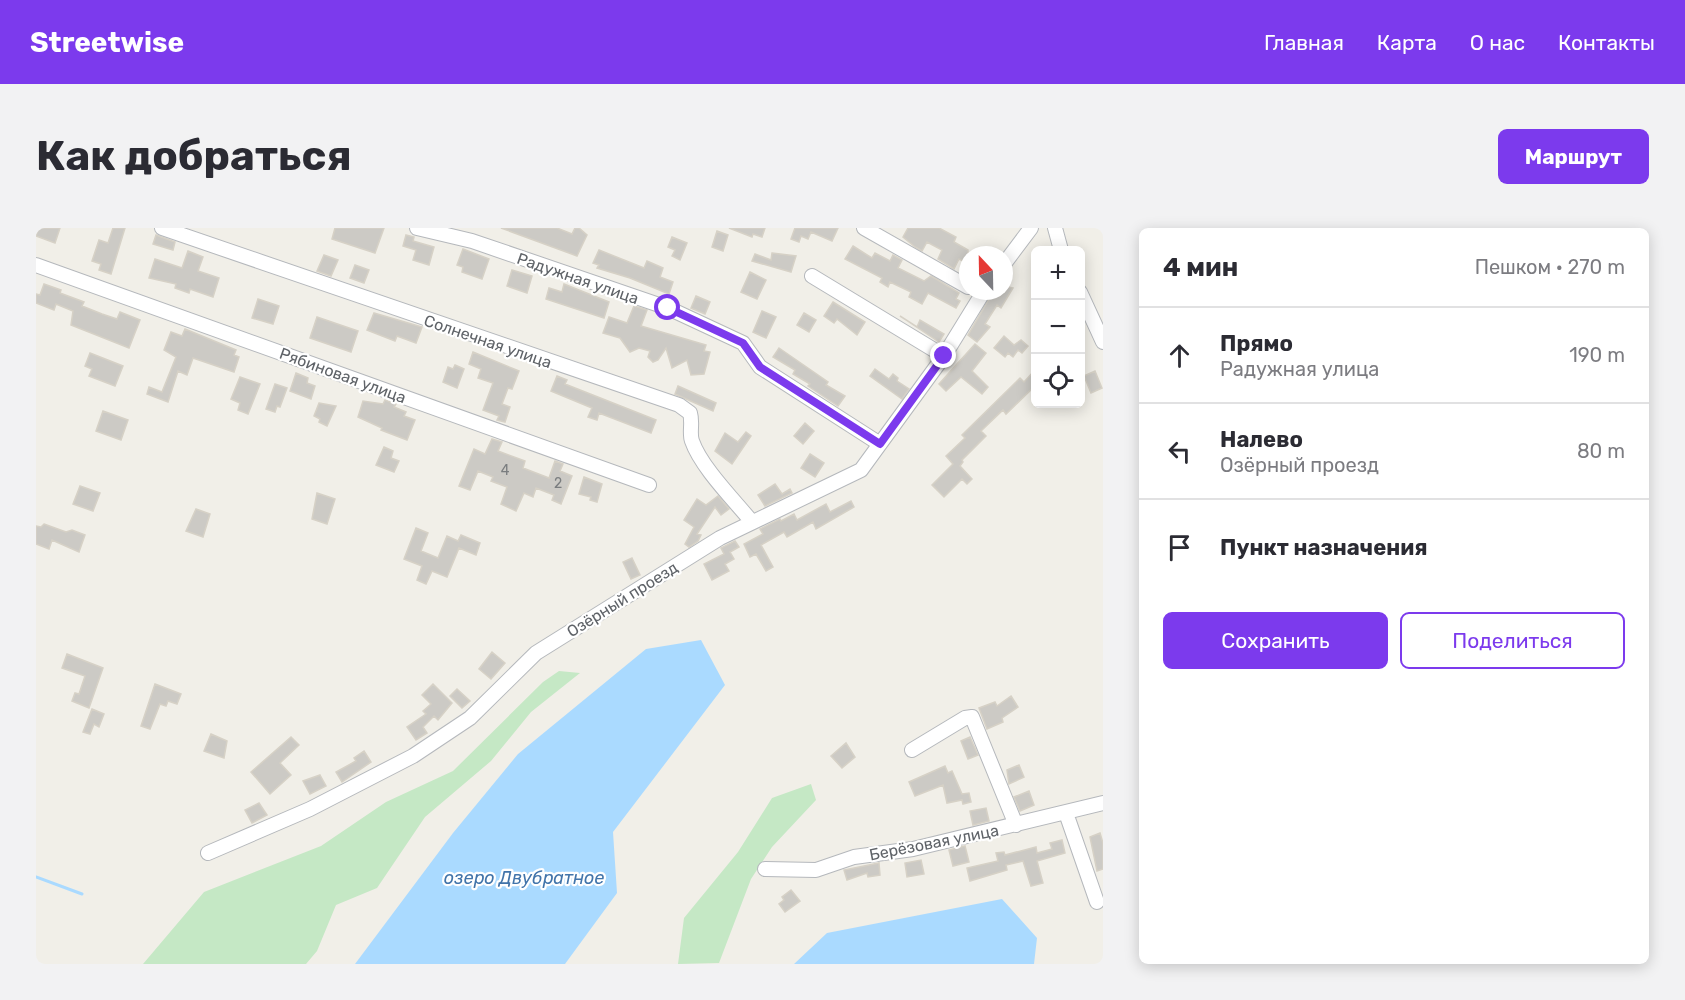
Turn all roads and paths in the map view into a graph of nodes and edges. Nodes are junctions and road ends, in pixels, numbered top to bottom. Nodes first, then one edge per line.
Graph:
1 (162, 228) edge
2 (417, 228) edge
3 (864, 228) edge
4 (1054, 228) edge
5 (1024, 229) edge
6 (1060, 246) edge
7 (1013, 248) edge
8 (36, 266) edge
9 (812, 276) dead end
10 (959, 282) edge
11 (976, 300) edge
12 (1085, 300) edge
13 (1100, 325) edge
14 (1103, 342) edge
15 (944, 356) junction
16 (880, 444) junction
17 (649, 485) dead end
18 (752, 522) junction
19 (912, 750) dead end
20 (1103, 803) edge
21 (1066, 813) junction
22 (1016, 825) junction
23 (208, 853) dead end
24 (765, 869) dead end
25 (1096, 902) dead end

1 - 18 street, Солнечная улица
2 - 16 street, Радужная улица
3 - 10 street
4 - 6 street
5 - 7 street
8 - 17 street, Рябиновая улица
9 - 15 street
11 - 15 street, Озёрный проезд
12 - 13 street
13 - 14 street
15 - 16 street, Озёрный проезд
16 - 18 street, Озёрный проезд
18 - 23 street, Озёрный проезд
19 - 22 street
20 - 21 street, Берёзовая улица
21 - 22 street, Берёзовая улица
21 - 25 street
22 - 24 street, Берёзовая улица

